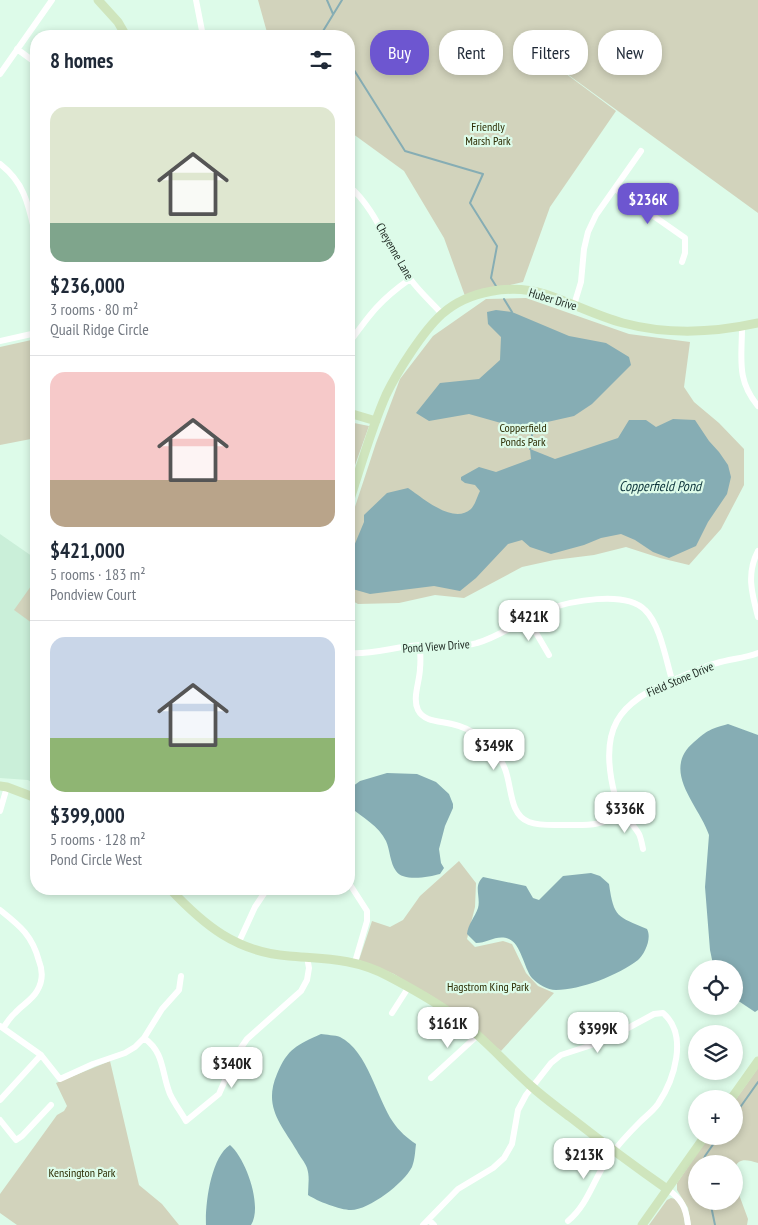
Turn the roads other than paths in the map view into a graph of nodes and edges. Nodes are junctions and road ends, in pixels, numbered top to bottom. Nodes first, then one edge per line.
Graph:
1 (52, 0) edge
2 (98, 0) edge
3 (196, 0) edge
4 (31, 30) edge
5 (123, 30) edge
6 (202, 30) edge
7 (30, 31) edge
8 (17, 50) junction
9 (30, 59) edge
10 (0, 74) edge
11 (641, 151) dead end
12 (0, 164) edge
13 (615, 189) junction
14 (355, 191) edge
15 (30, 212) edge
16 (682, 262) dead end
17 (410, 279) junction
18 (574, 305) junction
19 (442, 314) junction
20 (758, 323) edge
21 (742, 327) junction
22 (30, 334) edge
23 (355, 335) edge
24 (0, 341) edge
25 (758, 406) edge
26 (355, 415) edge
27 (376, 421) junction
28 (355, 484) edge
29 (758, 551) edge
30 (758, 617) edge
31 (528, 619) junction
32 (420, 645) junction
33 (355, 653) edge
34 (758, 653) edge
35 (549, 655) dead end
36 (672, 680) junction
37 (4, 786) edge
38 (30, 796) edge
39 (0, 811) edge
40 (622, 812) junction
41 (643, 849) dead end
42 (355, 892) edge
43 (176, 895) edge
44 (263, 895) edge
45 (0, 910) edge
46 (238, 944) junction
47 (307, 957) junction
48 (355, 962) junction
49 (181, 976) dead end
50 (408, 988) junction
51 (392, 1014) dead end
52 (2, 1027) edge
53 (478, 1035) junction
54 (144, 1038) junction
55 (41, 1055) junction
56 (758, 1061) edge
57 (431, 1078) dead end
58 (532, 1087) junction
59 (737, 1090) edge
60 (0, 1100) edge
61 (51, 1105) dead end
62 (0, 1120) edge
63 (699, 1145) edge
64 (613, 1152) junction
65 (667, 1189) junction
66 (429, 1220) junction
67 (568, 1221) dead end
68 (423, 1225) edge
69 (434, 1225) edge
70 (642, 1225) edge
71 (688, 1225) edge

1 - 4 street
2 - 5 street
3 - 6 street
7 - 8 street
8 - 9 street
8 - 10 street
11 - 13 street
12 - 15 street
13 - 16 street
13 - 18 street
14 - 17 street, Cheyenne Lane
17 - 19 street, Cheyenne Lane
17 - 23 street
18 - 19 street, Huber Drive
18 - 21 street, Huber Drive
19 - 27 street, Huber Drive
20 - 21 street, Huber Drive
21 - 25 street
22 - 24 street
26 - 27 street
27 - 28 street, Huber Drive
29 - 30 street
31 - 32 street, Pond View Drive
31 - 35 street
31 - 36 street, Pond View Drive
32 - 33 street, Pond View Drive
32 - 40 street
34 - 36 street, Field Stone Drive
36 - 40 street, Field Stone Drive
37 - 38 street
37 - 39 street
40 - 41 street, Field Stone Drive
42 - 48 street
43 - 46 street
44 - 46 street
45 - 52 street
46 - 47 street
47 - 48 street
47 - 54 street
48 - 50 street
49 - 54 street
50 - 51 street
50 - 53 street
52 - 55 street
53 - 57 street
53 - 58 street
54 - 55 street
55 - 60 street
56 - 59 street
58 - 64 street
58 - 64 street
58 - 66 street
61 - 62 street
63 - 65 street
64 - 65 street
64 - 67 street
65 - 70 street
65 - 71 street
66 - 68 street
66 - 69 street

